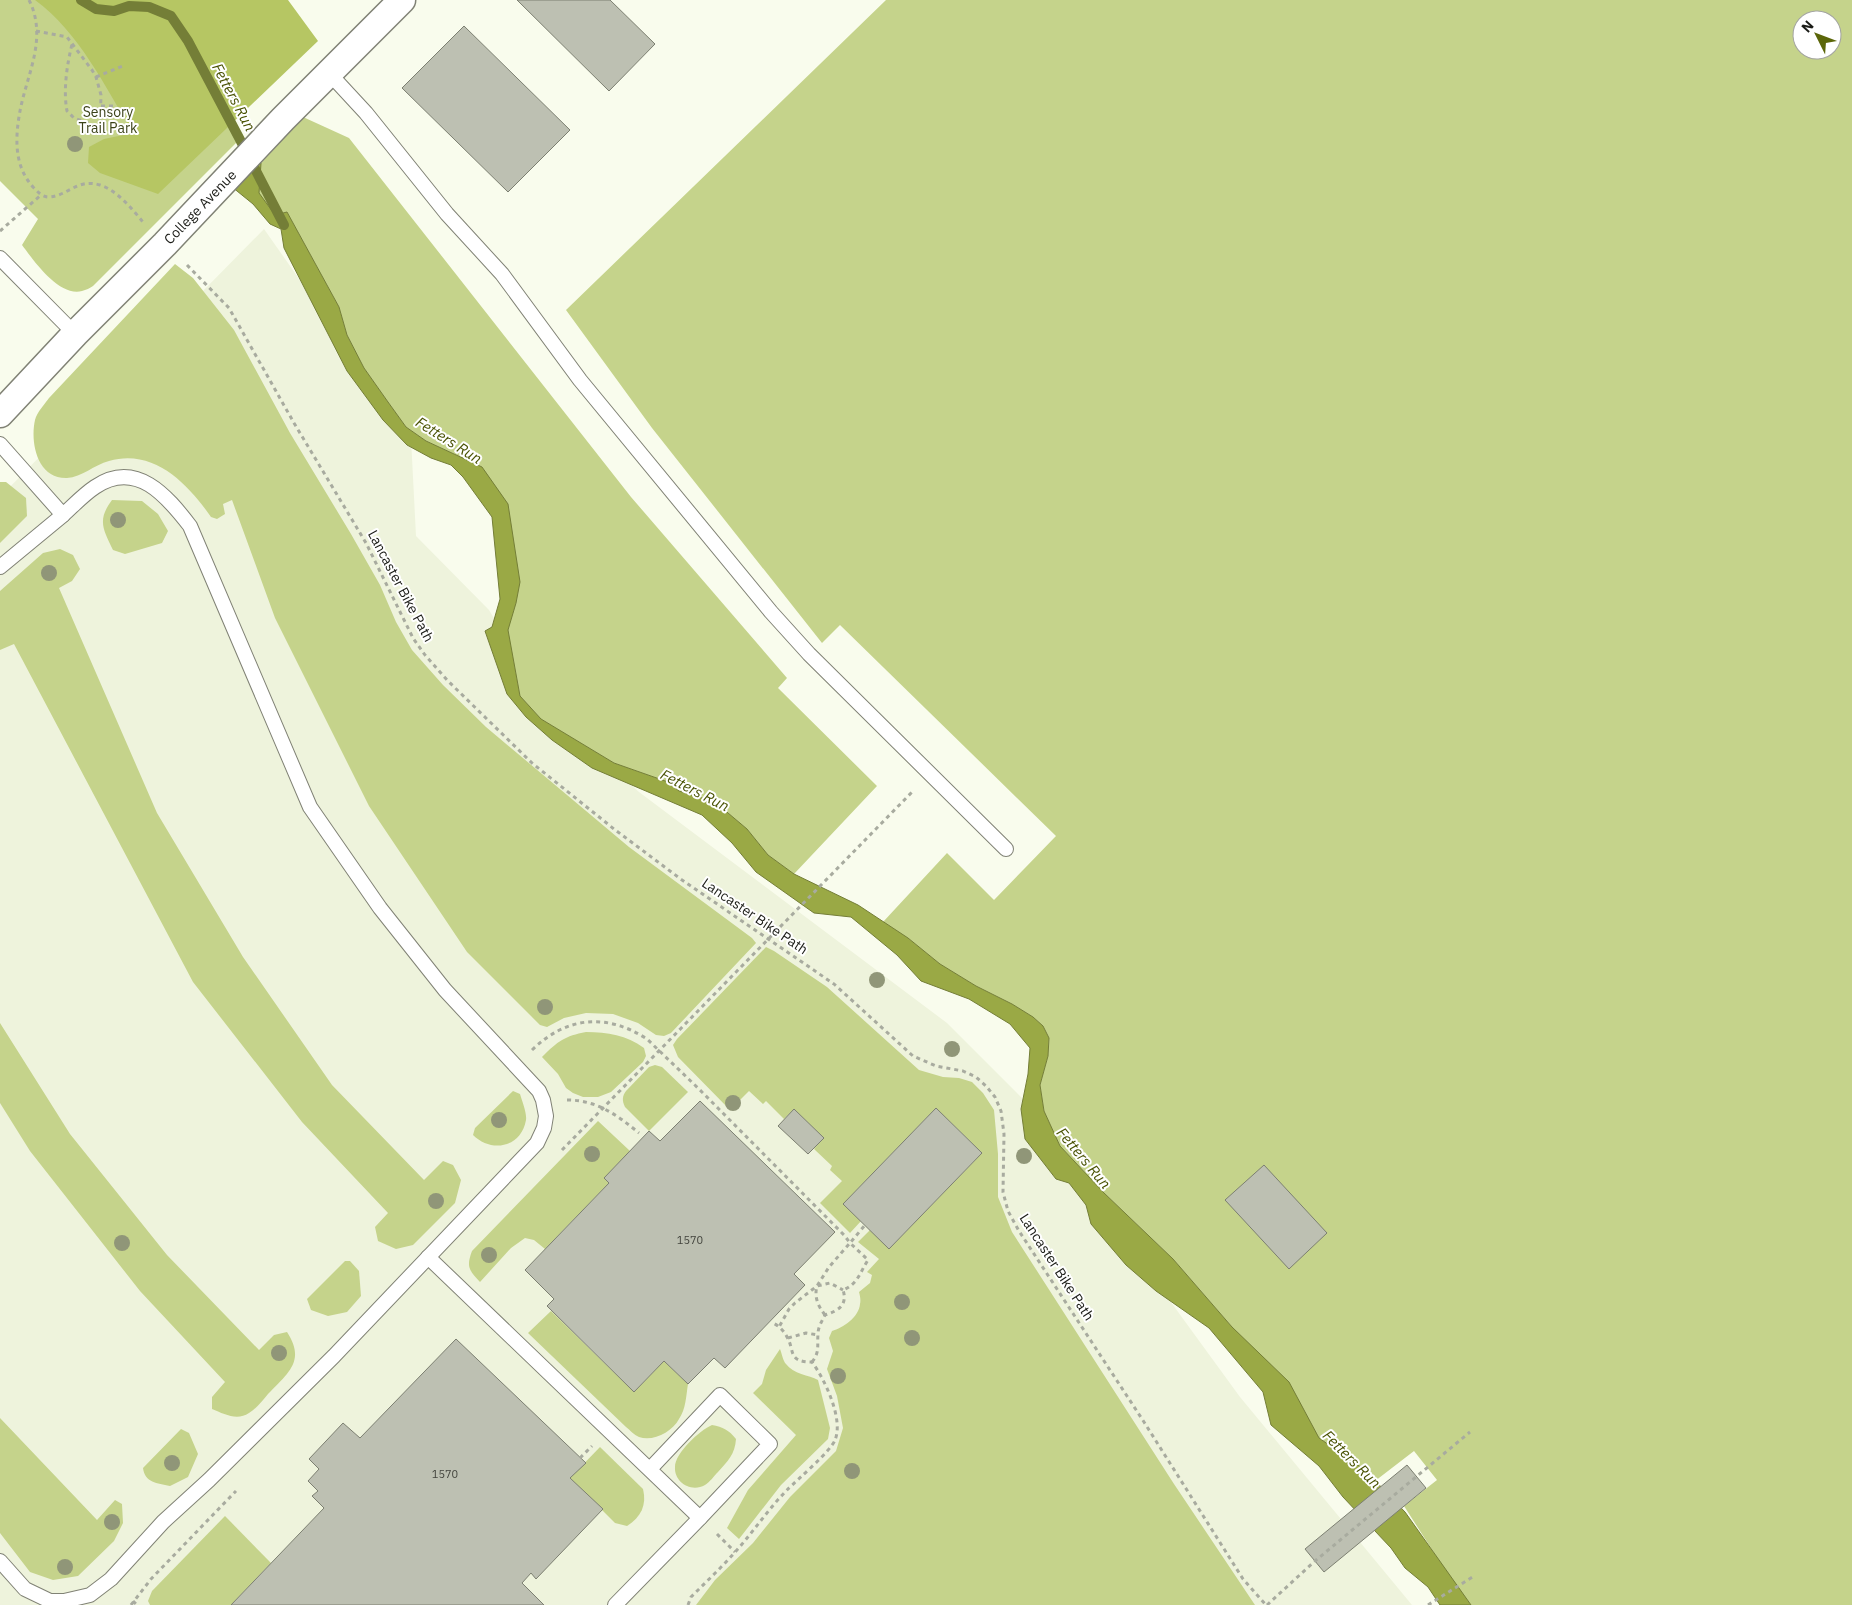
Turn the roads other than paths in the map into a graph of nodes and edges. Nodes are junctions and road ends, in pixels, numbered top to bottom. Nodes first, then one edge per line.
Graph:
1 (402, 0) edge
2 (329, 73) junction
3 (0, 258) edge
4 (75, 334) junction
5 (0, 414) edge
6 (0, 444) edge
7 (63, 515) junction
8 (0, 567) edge
9 (1006, 849) dead end
10 (428, 1257) junction
11 (650, 1470) junction
12 (700, 1518) junction
13 (0, 1561) edge
14 (615, 1605) edge

1 - 2 street, College Avenue
2 - 4 street, College Avenue
2 - 9 lane
3 - 4 lane
4 - 5 street, College Avenue
6 - 7 lane
7 - 8 lane
7 - 10 lane
10 - 11 lane
10 - 13 lane
11 - 12 lane
11 - 12 lane
12 - 14 lane

